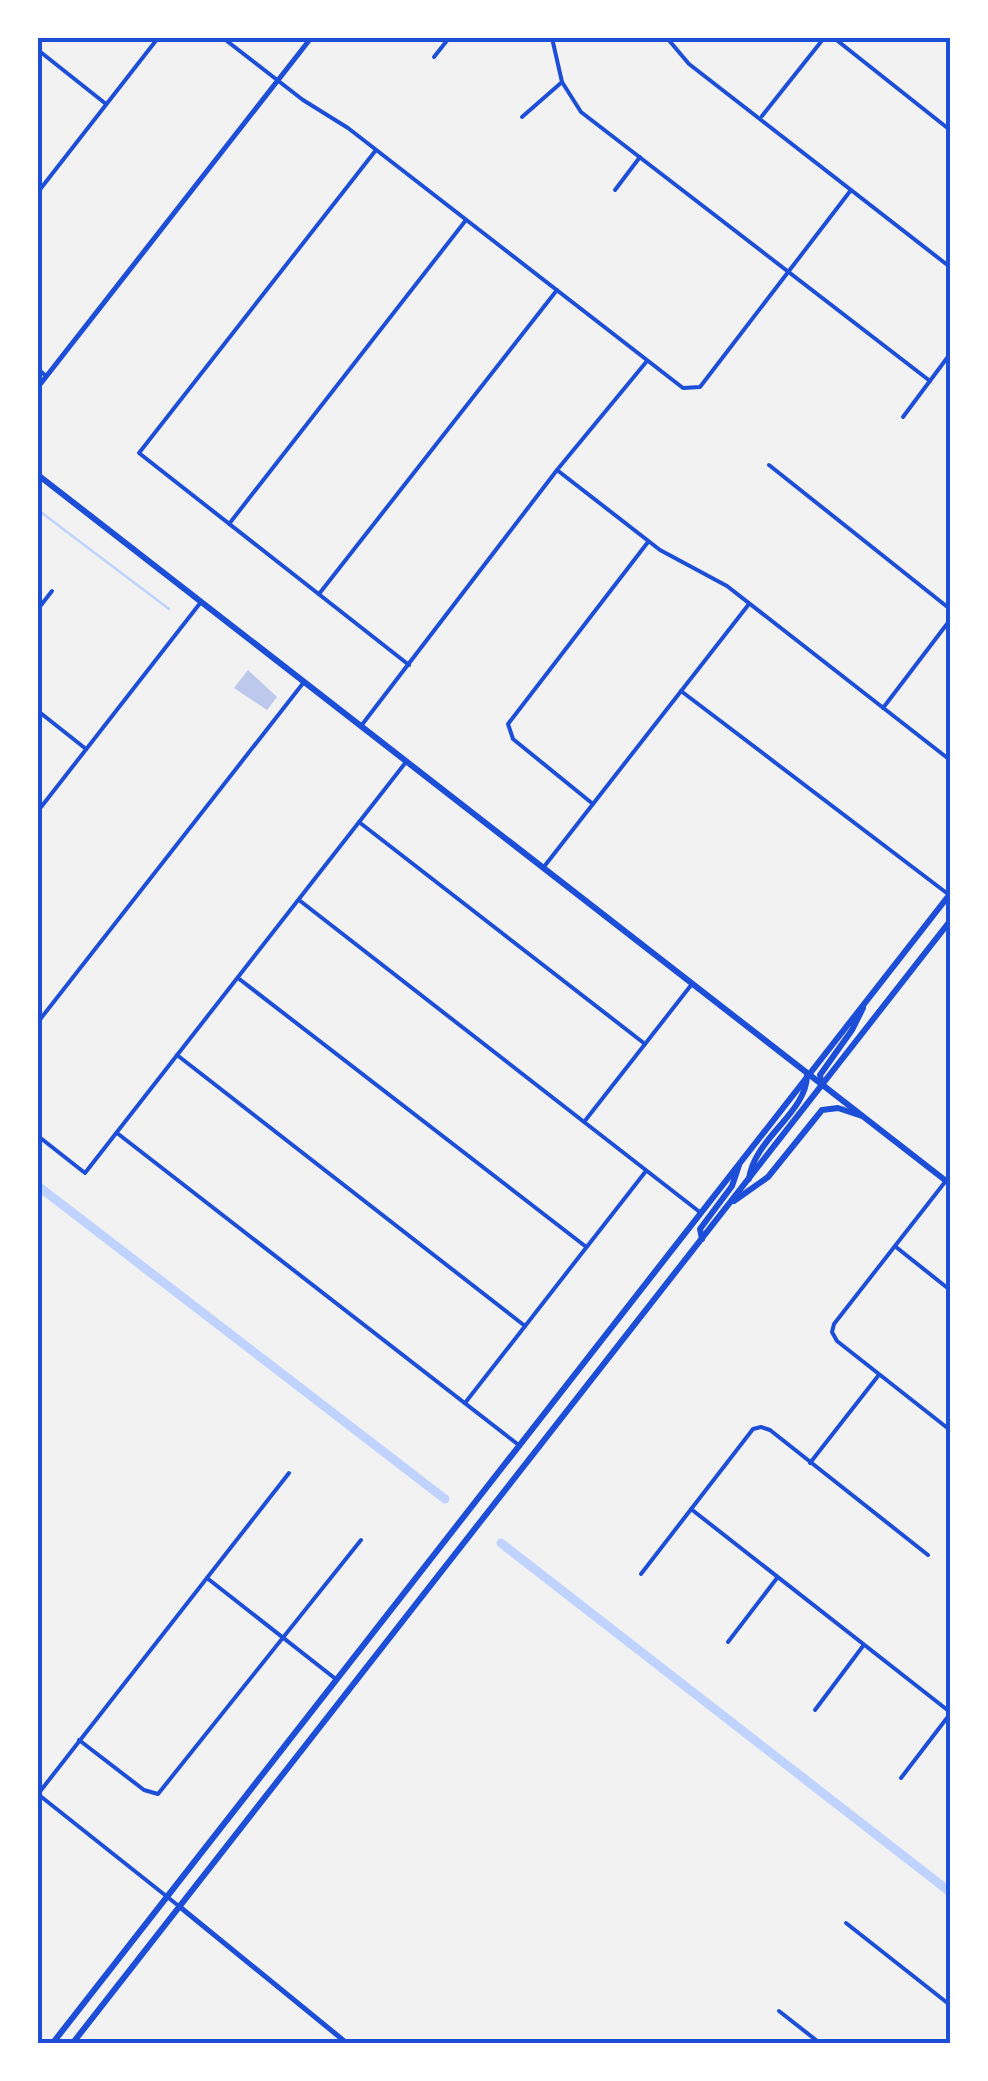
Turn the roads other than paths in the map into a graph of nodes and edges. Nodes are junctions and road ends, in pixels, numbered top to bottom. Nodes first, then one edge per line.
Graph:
1 (158, 38) edge
2 (224, 38) edge
3 (311, 38) edge
4 (449, 38) edge
5 (552, 38) edge
6 (667, 38) edge
7 (824, 38) edge
8 (834, 38) edge
9 (38, 50) edge
10 (434, 57) dead end
11 (278, 80) junction
12 (562, 82) junction
13 (106, 104) junction
14 (522, 117) dead end
15 (760, 118) junction
16 (950, 130) edge
17 (376, 150) junction
18 (640, 156) junction
19 (615, 190) dead end
20 (851, 190) junction
21 (38, 192) edge
22 (466, 220) junction
23 (950, 268) edge
24 (790, 270) junction
25 (557, 290) junction
26 (950, 354) edge
27 (647, 361) junction
28 (38, 369) edge
29 (46, 376) junction
30 (930, 381) junction
31 (38, 387) edge
32 (903, 417) dead end
33 (769, 466) dead end
34 (557, 470) junction
35 (38, 474) edge
36 (229, 524) junction
37 (648, 542) junction
38 (52, 590) dead end
39 (319, 594) junction
40 (201, 602) junction
41 (749, 604) junction
42 (38, 608) edge
43 (950, 610) edge
44 (950, 620) edge
45 (409, 664) junction
46 (304, 682) junction
47 (681, 691) junction
48 (883, 708) junction
49 (38, 711) edge
50 (361, 726) junction
51 (86, 749) junction
52 (950, 760) edge
53 (406, 762) junction
54 (593, 804) junction
55 (38, 811) edge
56 (359, 822) junction
57 (543, 868) junction
58 (950, 895) edge
59 (298, 900) junction
60 (950, 921) edge
61 (238, 978) junction
62 (692, 984) junction
63 (867, 997) junction
64 (38, 1022) edge
65 (644, 1044) junction
66 (177, 1055) junction
67 (808, 1074) junction
68 (822, 1086) junction
69 (862, 1116) junction
70 (584, 1122) junction
71 (116, 1133) junction
72 (38, 1136) edge
73 (741, 1160) junction
74 (646, 1170) junction
75 (748, 1180) junction
76 (949, 1186) edge
77 (729, 1204) junction
78 (701, 1213) junction
79 (702, 1239) junction
80 (585, 1246) junction
81 (896, 1247) junction
82 (950, 1290) edge
83 (524, 1326) junction
84 (878, 1374) junction
85 (464, 1403) junction
86 (950, 1430) edge
87 (520, 1446) junction
88 (810, 1462) junction
89 (288, 1473) dead end
90 (691, 1509) junction
91 (361, 1540) dead end
92 (928, 1555) dead end
93 (640, 1574) dead end
94 (778, 1577) junction
95 (207, 1578) junction
96 (284, 1638) junction
97 (728, 1642) dead end
98 (864, 1644) junction
99 (337, 1680) junction
100 (815, 1710) dead end
101 (950, 1713) edge
102 (79, 1740) junction
103 (901, 1778) dead end
104 (38, 1794) edge
105 (168, 1896) junction
106 (180, 1907) junction
107 (846, 1922) dead end
108 (950, 2005) edge
109 (779, 2011) dead end
110 (52, 2044) edge
111 (72, 2044) edge
112 (348, 2044) edge
113 (821, 2044) edge

1 - 13 street
2 - 11 street
3 - 11 street
4 - 10 street
5 - 12 street
6 - 15 street
7 - 15 street
8 - 16 street
9 - 13 street
11 - 17 street
11 - 29 street
12 - 14 street
12 - 18 street
13 - 21 street
15 - 20 street
17 - 22 street
17 - 36 street
18 - 19 street
18 - 24 street
20 - 23 street
20 - 24 street
22 - 25 street
22 - 36 street
24 - 27 street
24 - 30 street
25 - 27 street
25 - 39 street
26 - 30 street
27 - 34 street
28 - 29 street
29 - 31 street
30 - 32 street
33 - 43 street
34 - 37 street
34 - 45 street
35 - 40 main road
36 - 39 street
37 - 41 street
37 - 54 street
38 - 42 street
39 - 45 street
40 - 46 main road
40 - 51 street
41 - 47 street
41 - 48 street
44 - 48 street
45 - 50 street
46 - 50 main road
46 - 64 street
47 - 54 street
47 - 58 street
48 - 52 street
49 - 51 street
50 - 53 main road
51 - 55 street
53 - 56 street
53 - 57 main road
54 - 57 street
56 - 59 street
56 - 65 street
57 - 62 main road
58 - 63 main road
59 - 61 street
59 - 70 street
60 - 68 main road
61 - 66 street
61 - 80 street
62 - 65 street
62 - 67 main road
63 - 67 main road
63 - 68 main road
65 - 70 street
66 - 71 street
66 - 83 street
67 - 68 main road
67 - 73 main road
67 - 75 main road
68 - 69 main road
68 - 75 main road
69 - 76 main road
69 - 77 main road
70 - 74 street
71 - 72 street
71 - 85 street
73 - 78 main road
73 - 79 main road
74 - 78 street
74 - 80 street
75 - 77 main road
76 - 81 street
77 - 79 main road
78 - 87 main road
79 - 106 main road
80 - 83 street
81 - 82 street
81 - 84 street
83 - 85 street
84 - 86 street
84 - 88 street
85 - 87 street
87 - 99 main road
88 - 90 street
88 - 92 street
89 - 95 street
90 - 93 street
90 - 94 street
91 - 96 street
94 - 97 street
94 - 98 street
95 - 96 street
95 - 102 street
96 - 99 street
96 - 102 street
98 - 100 street
98 - 101 street
99 - 105 main road
101 - 103 street
102 - 104 street
104 - 105 street
105 - 106 street
105 - 110 main road
106 - 111 main road
106 - 112 street
107 - 108 street
109 - 113 street

